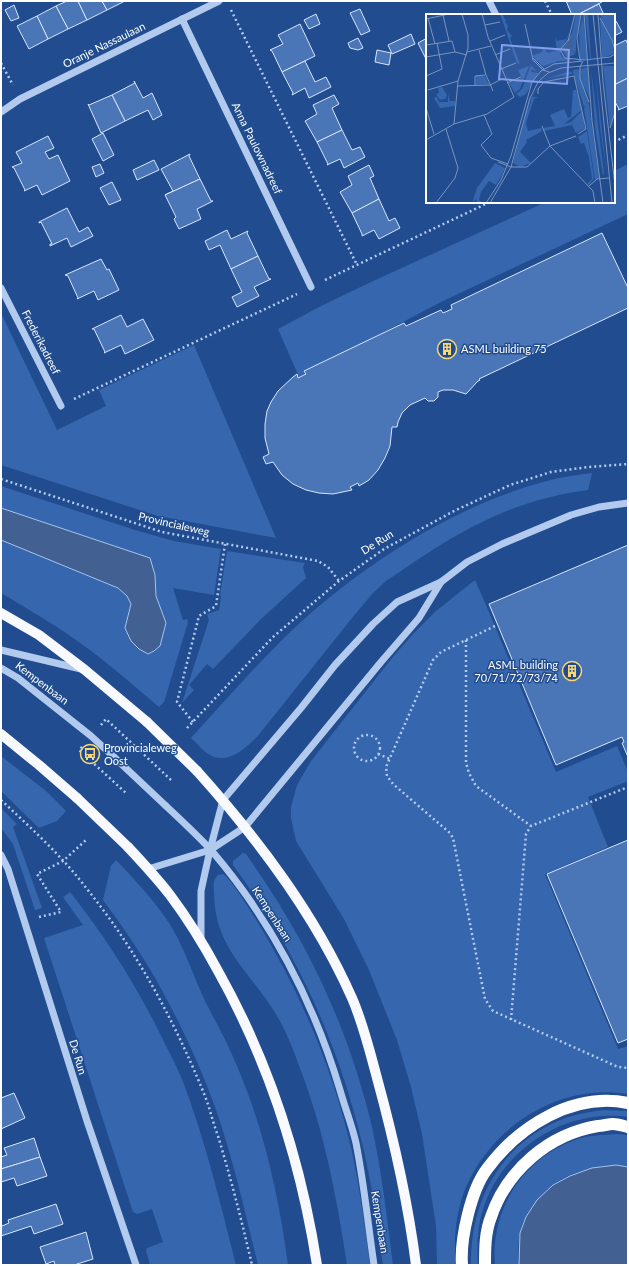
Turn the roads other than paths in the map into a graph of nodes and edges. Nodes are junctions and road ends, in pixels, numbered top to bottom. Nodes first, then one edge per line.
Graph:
1 (219, 1) edge
2 (489, 1) edge
3 (496, 14) edge
4 (182, 19) junction
5 (1, 112) edge
6 (311, 287) road end
7 (1, 288) edge
8 (61, 406) road end
9 (628, 503) edge
10 (441, 582) junction
11 (1, 612) edge
12 (1, 650) edge
13 (1, 668) edge
14 (85, 670) junction
15 (1, 734) edge
16 (223, 800) junction
17 (245, 827) junction
18 (210, 850) junction
19 (2, 860) edge
20 (148, 869) junction
21 (201, 941) junction
22 (628, 1103) edge
23 (628, 1127) edge
24 (136, 1265) edge
25 (317, 1265) edge
26 (374, 1265) edge
27 (416, 1265) edge
28 (462, 1265) edge
29 (485, 1265) edge

1 - 4 street, Oranje Nassaulaan
2 - 3 street
4 - 5 street, Oranje Nassaulaan
4 - 6 street, Anna Paulownadreef
7 - 8 street, Frederikadreef
9 - 10 street
10 - 16 street
10 - 17 street
11 - 14 main road, Kempenbaan
12 - 14 street, Kempenbaan
13 - 18 street, Kempenbaan, bridge
14 - 16 main road, Kempenbaan, bridge
15 - 20 main road, bridge
16 - 17 main road, Kempenbaan
16 - 18 street
17 - 18 street
17 - 27 main road, Kempenbaan
18 - 20 street
18 - 21 street
18 - 26 street, Kempenbaan
19 - 24 street, De Run
20 - 21 main road
21 - 25 main road
22 - 28 highway
23 - 29 highway

